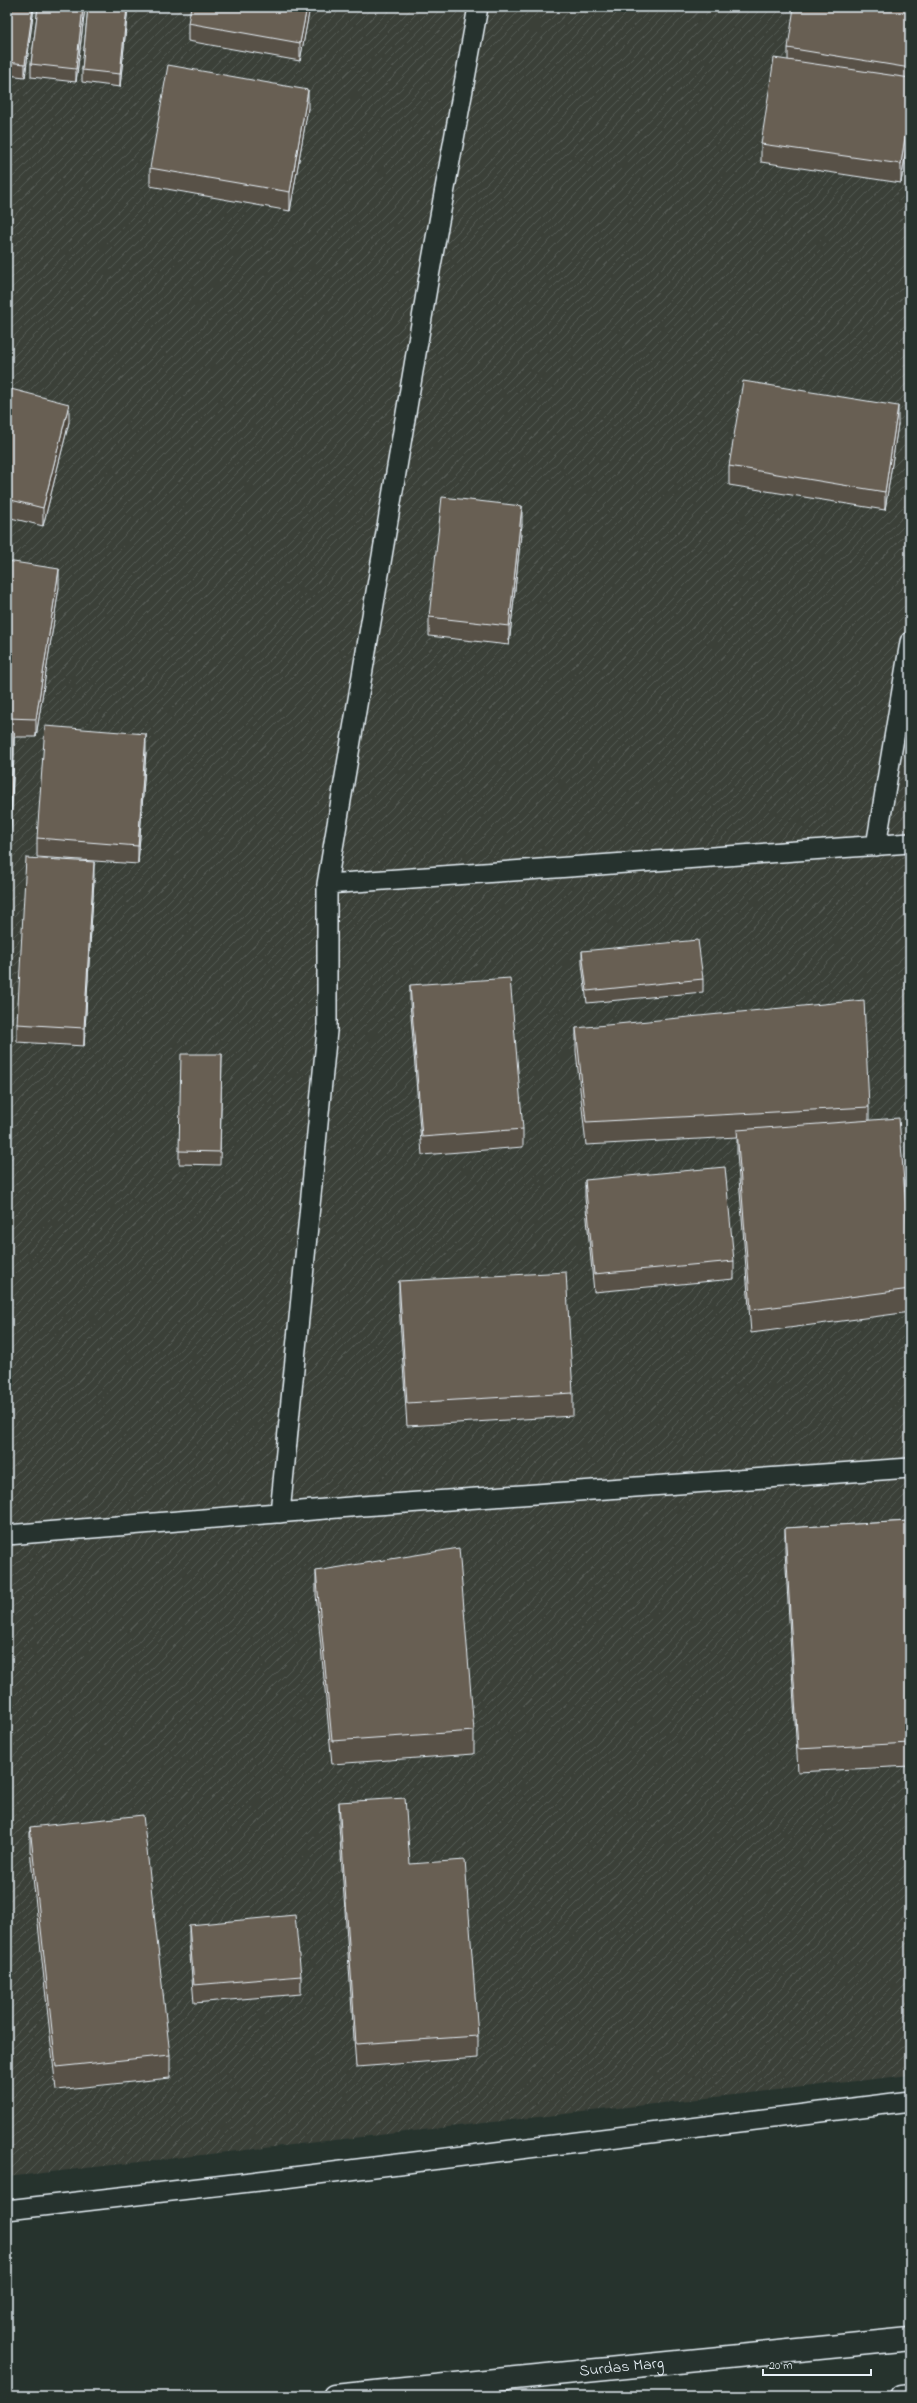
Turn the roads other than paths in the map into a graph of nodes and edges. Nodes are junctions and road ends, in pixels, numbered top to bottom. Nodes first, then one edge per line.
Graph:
1 (478, 7) edge
2 (910, 642) edge
3 (910, 843) edge
4 (876, 846) junction
5 (327, 884) junction
6 (910, 1468) edge
7 (280, 1513) junction
8 (7, 1535) edge
9 (910, 2101) edge
10 (7, 2210) edge
11 (910, 2339) edge
12 (910, 2395) edge
13 (334, 2396) edge
14 (901, 2396) edge

1 - 5 lane
2 - 4 lane
3 - 4 lane
4 - 5 lane
5 - 7 lane
6 - 7 lane
7 - 8 lane
9 - 10 lane
11 - 13 main road, Surdas Marg
12 - 14 main road

